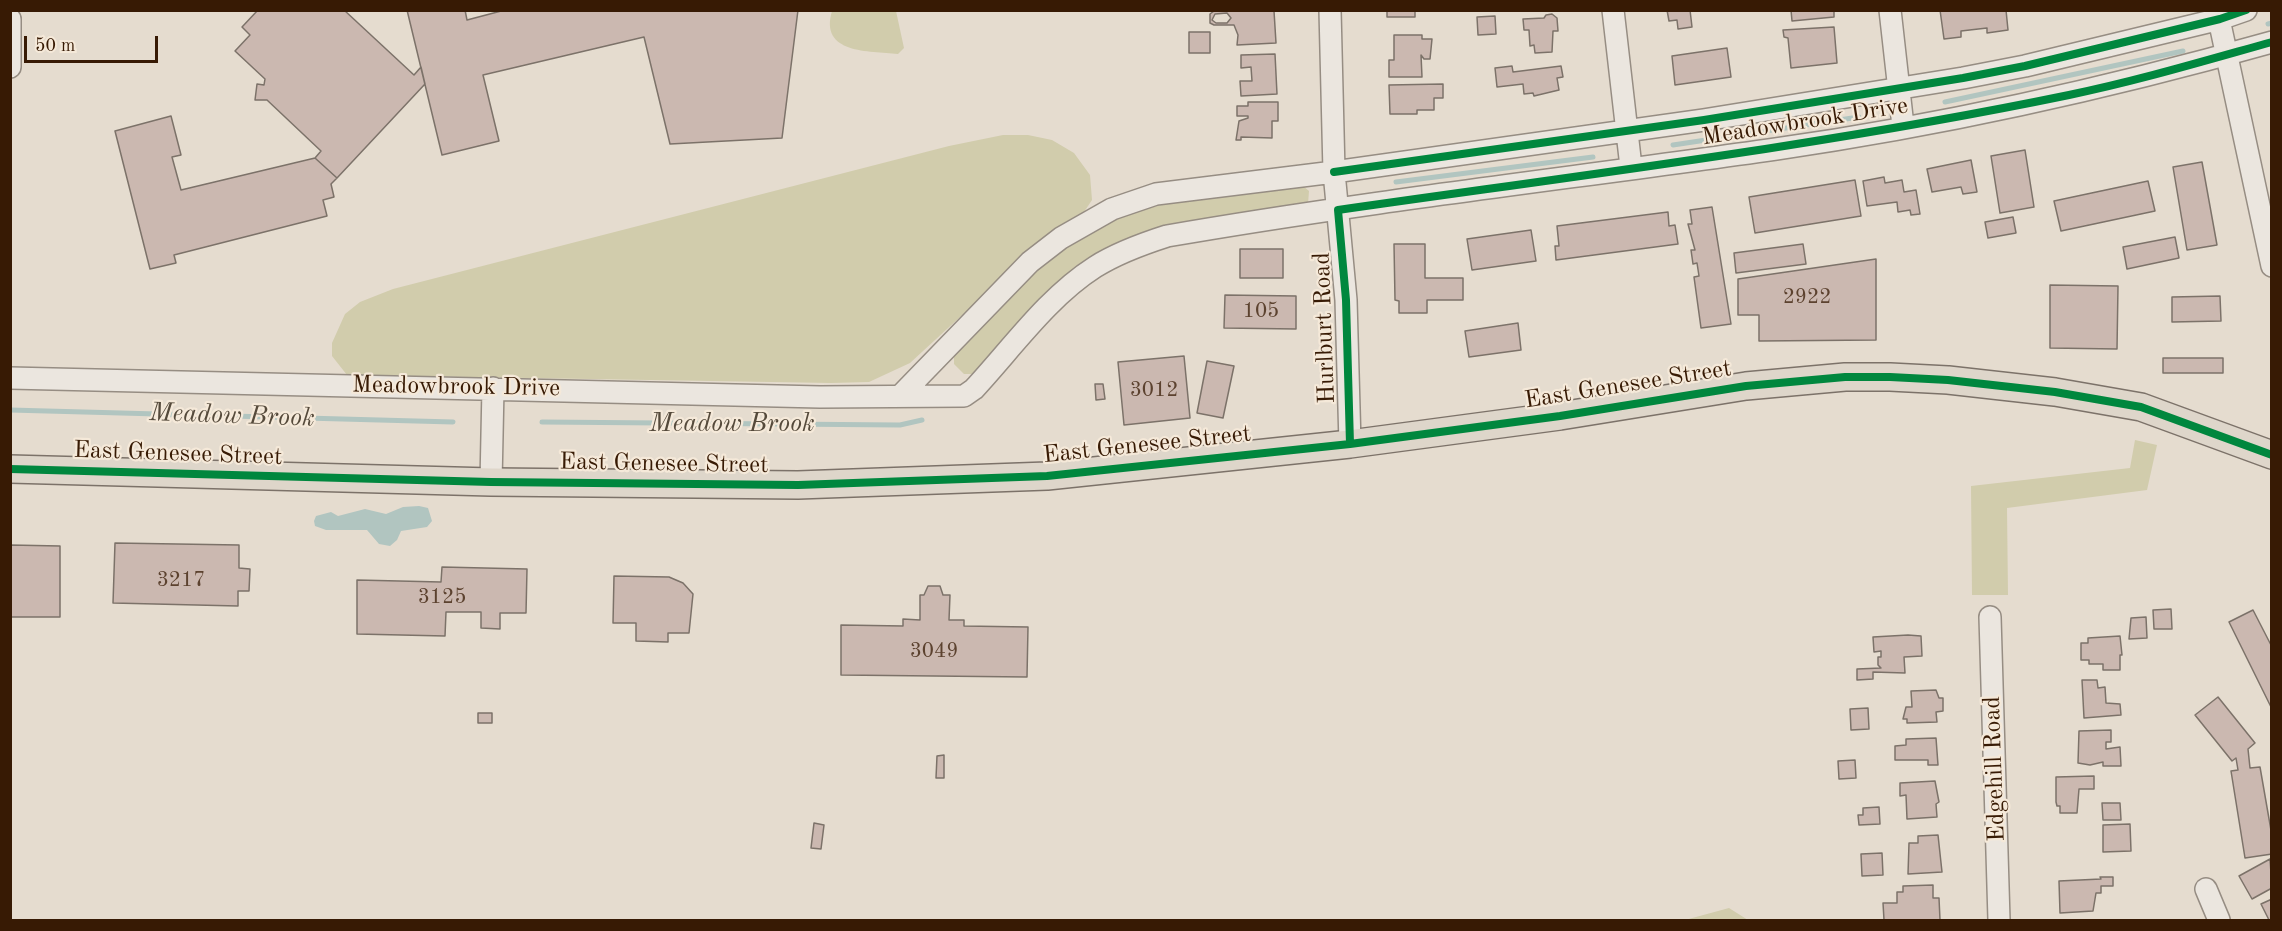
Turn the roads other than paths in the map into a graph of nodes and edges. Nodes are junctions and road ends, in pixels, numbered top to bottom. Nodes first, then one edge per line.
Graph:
1 (1330, 10) edge
2 (1613, 10) edge
3 (1890, 10) edge
4 (2246, 10) edge
5 (2218, 15) edge
6 (10, 19) edge
7 (2271, 42) edge
8 (2229, 54) junction
9 (10, 67) edge
10 (1898, 87) junction
11 (1903, 126) junction
12 (1627, 130) junction
13 (1631, 168) junction
14 (1334, 172) junction
15 (1338, 210) junction
16 (2271, 266) edge
17 (10, 378) edge
18 (493, 388) junction
19 (901, 395) junction
20 (1350, 444) junction
21 (2271, 455) edge
22 (10, 469) edge
23 (491, 482) junction
24 (1990, 617) dead end
25 (2206, 889) dead end
26 (1999, 921) edge
27 (2219, 921) edge

1 - 14 street, Hurlburt Road
2 - 12 street
3 - 10 street
4 - 5 street, Meadowbrook Drive
5 - 8 street
5 - 10 street, Meadowbrook Drive
6 - 9 street
7 - 8 street, Meadowbrook Drive
8 - 11 street, Meadowbrook Drive
8 - 16 street
10 - 11 street
10 - 12 street, Meadowbrook Drive
11 - 13 street, Meadowbrook Drive
12 - 13 street
12 - 14 street, Meadowbrook Drive
13 - 15 street, Meadowbrook Drive
14 - 15 street, Hurlburt Road
14 - 19 street, Meadowbrook Drive
15 - 19 street, Meadowbrook Drive
15 - 20 street, Hurlburt Road
17 - 18 street, Meadowbrook Drive
18 - 19 street, Meadowbrook Drive
18 - 23 street
20 - 21 main road, East Genesee Street
20 - 23 main road, East Genesee Street
22 - 23 main road, East Genesee Street
24 - 26 street, Edgehill Road
25 - 27 street

